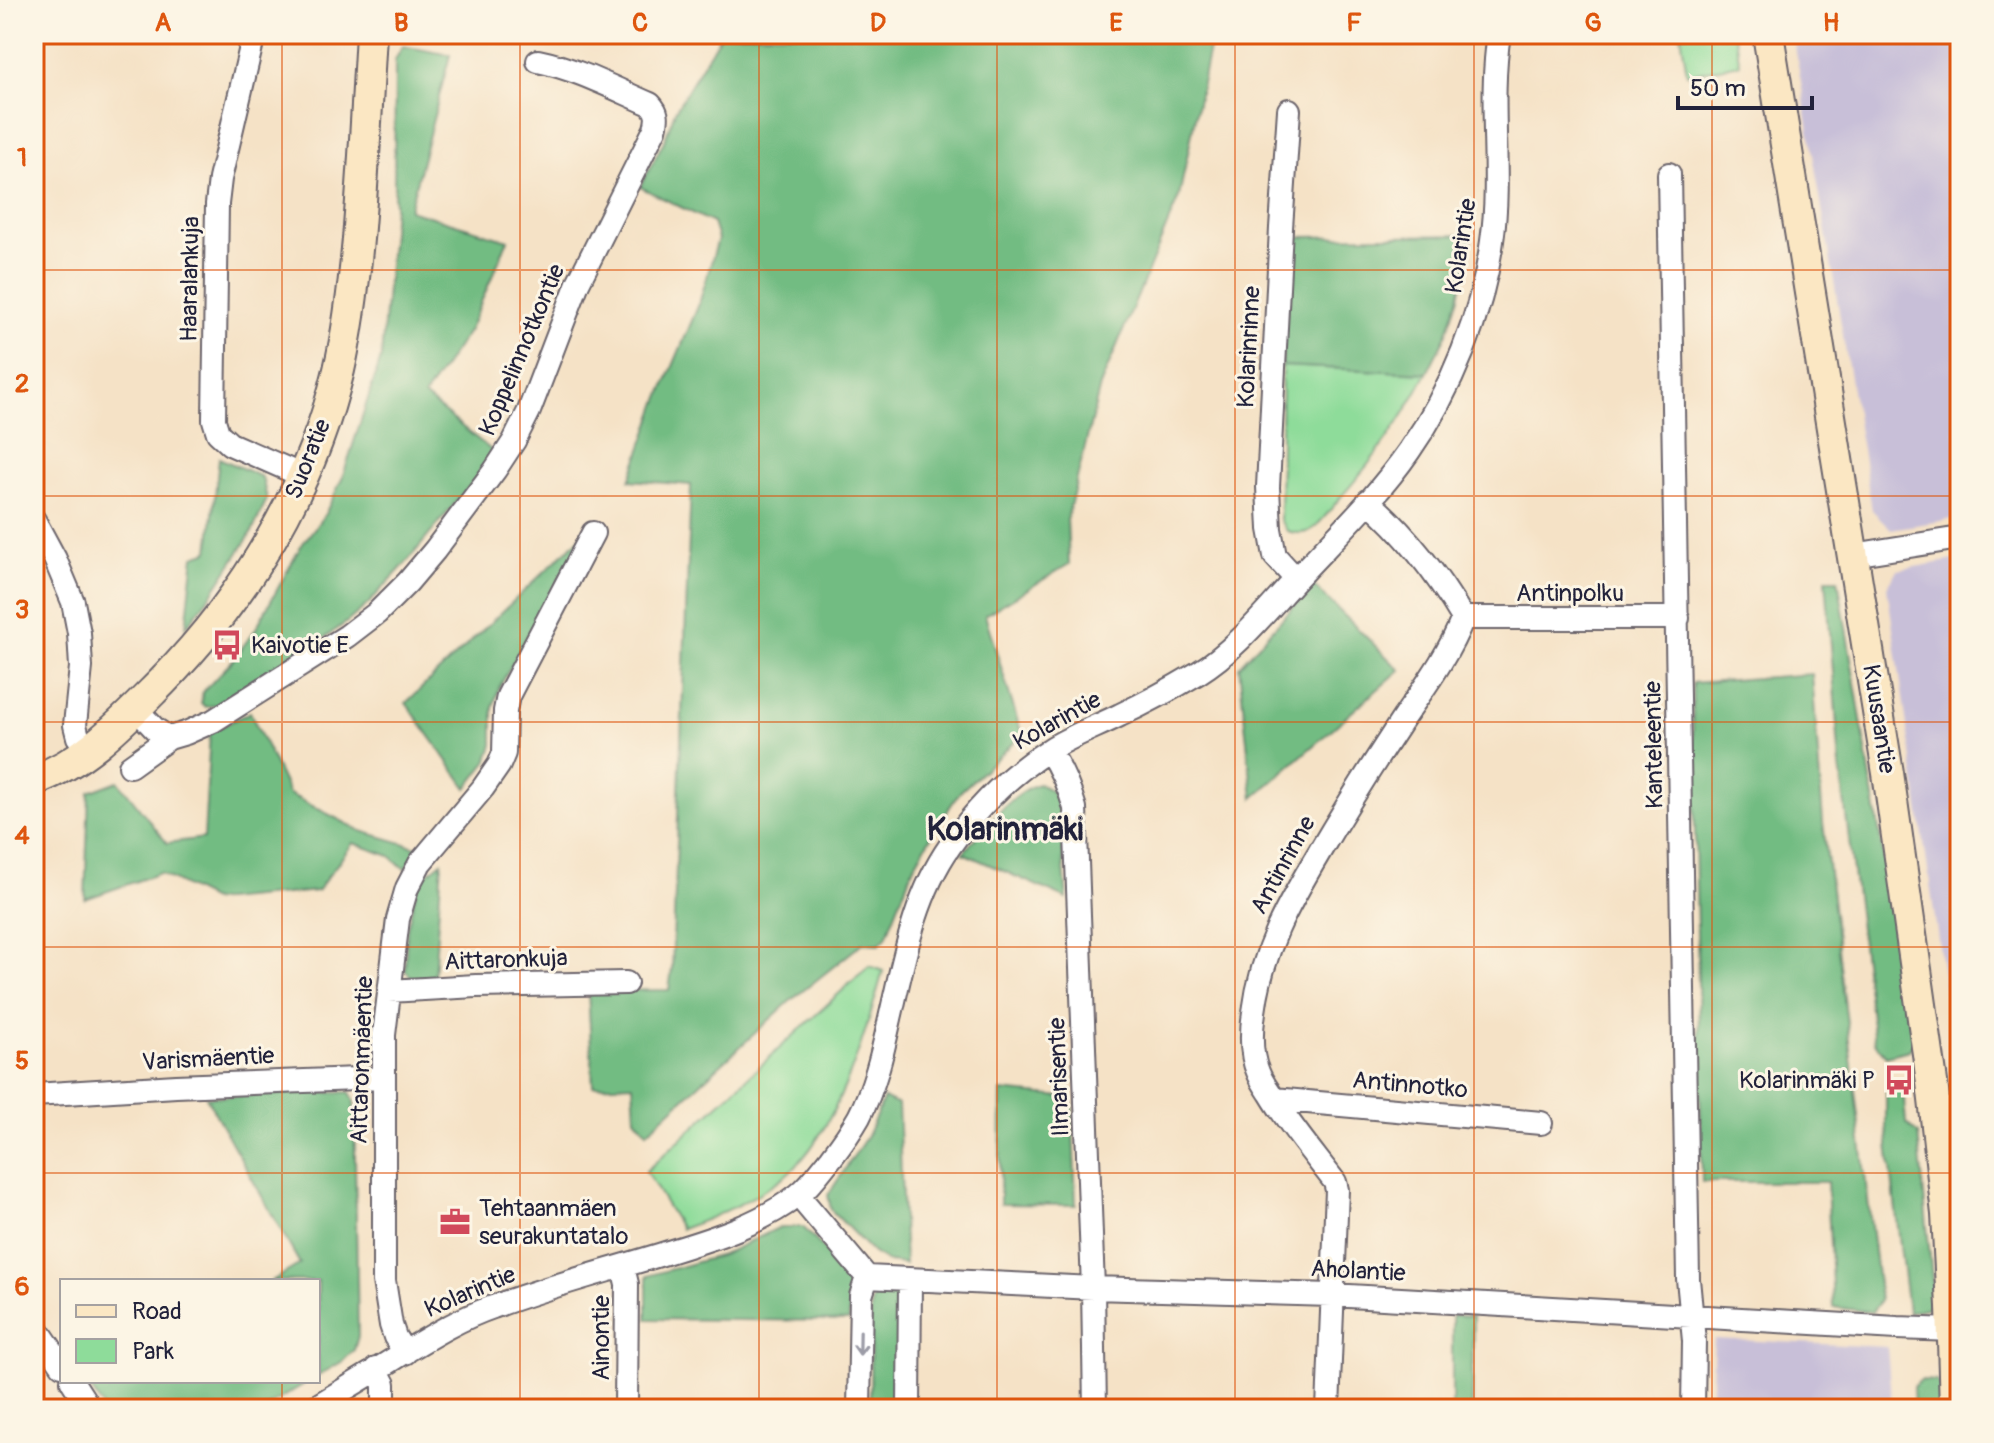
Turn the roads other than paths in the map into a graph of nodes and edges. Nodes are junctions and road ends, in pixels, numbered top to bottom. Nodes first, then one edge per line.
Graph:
1 (254, 34) edge
2 (371, 34) edge
3 (1499, 34) edge
4 (1768, 34) edge
5 (538, 61) dead end
6 (1289, 110) dead end
7 (1669, 174) dead end
8 (303, 476) junction
9 (1368, 501) junction
10 (34, 520) edge
11 (593, 533) dead end
12 (1960, 538) edge
13 (1853, 555) junction
14 (1296, 579) junction
15 (1463, 618) junction
16 (1678, 618) junction
17 (135, 708) junction
18 (169, 738) junction
19 (1049, 750) junction
20 (88, 752) junction
21 (130, 766) dead end
22 (34, 780) edge
23 (626, 983) dead end
24 (389, 991) junction
25 (384, 1078) junction
26 (34, 1095) edge
27 (1274, 1099) junction
28 (1541, 1123) dead end
29 (798, 1195) junction
30 (623, 1267) junction
31 (867, 1277) junction
32 (910, 1280) junction
33 (1093, 1288) junction
34 (1332, 1295) junction
35 (1691, 1315) junction
36 (34, 1324) edge
37 (1953, 1330) junction
38 (405, 1353) junction
39 (60, 1362) edge
40 (376, 1369) junction
41 (73, 1383) edge
42 (90, 1409) edge
43 (312, 1409) edge
44 (384, 1409) edge
45 (626, 1409) edge
46 (859, 1409) edge
47 (909, 1409) edge
48 (1095, 1409) edge
49 (1328, 1409) edge
50 (1693, 1409) edge
51 (1955, 1409) edge

1 - 8 street, Haaralankuja
2 - 8 main road, Suoratie
3 - 9 street, Kolarintie
4 - 13 main road, Kuusaantie
5 - 18 street, Koppelinnotkontie
6 - 14 street, Kolarinrinne
7 - 16 street, Kanteleentie
8 - 17 main road, Suoratie
9 - 14 street, Kolarintie
9 - 15 street
10 - 20 street
11 - 24 street, Aittaronmäentie
12 - 13 street
13 - 37 main road, Kuusaantie
14 - 19 street, Kolarintie
15 - 16 street, Antinpolku
15 - 27 street, Antinrinne
16 - 35 street, Kanteleentie
17 - 18 street
17 - 20 main road, Suoratie
18 - 21 street, Koppelinnotkontie
19 - 29 street, Kolarintie
19 - 33 street, Ilmarisentie
20 - 22 main road, Suoratie
23 - 24 street, Aittaronkuja
24 - 25 street, Aittaronmäentie
25 - 26 street, Varismäentie
25 - 38 street, Aittaronmäentie
27 - 28 street, Antinnotko
27 - 34 street, Antinrinne
29 - 30 street, Kolarintie
29 - 31 street
30 - 38 street, Kolarintie
30 - 45 street, Ainontie
31 - 32 street, Aholantie
31 -> 46 street
32 - 33 street, Aholantie
32 - 47 street
33 - 34 street, Aholantie
33 - 48 street, Ilmarisentie
34 - 35 street, Aholantie
34 - 49 street, Antinrinne
35 - 37 street, Aholantie
35 - 50 street, Kanteleentie
36 - 39 street
37 - 51 main road, Kuusaantie
38 - 40 street, Kolarintie
40 - 43 street, Kolarintie
40 - 44 street
41 - 42 street

